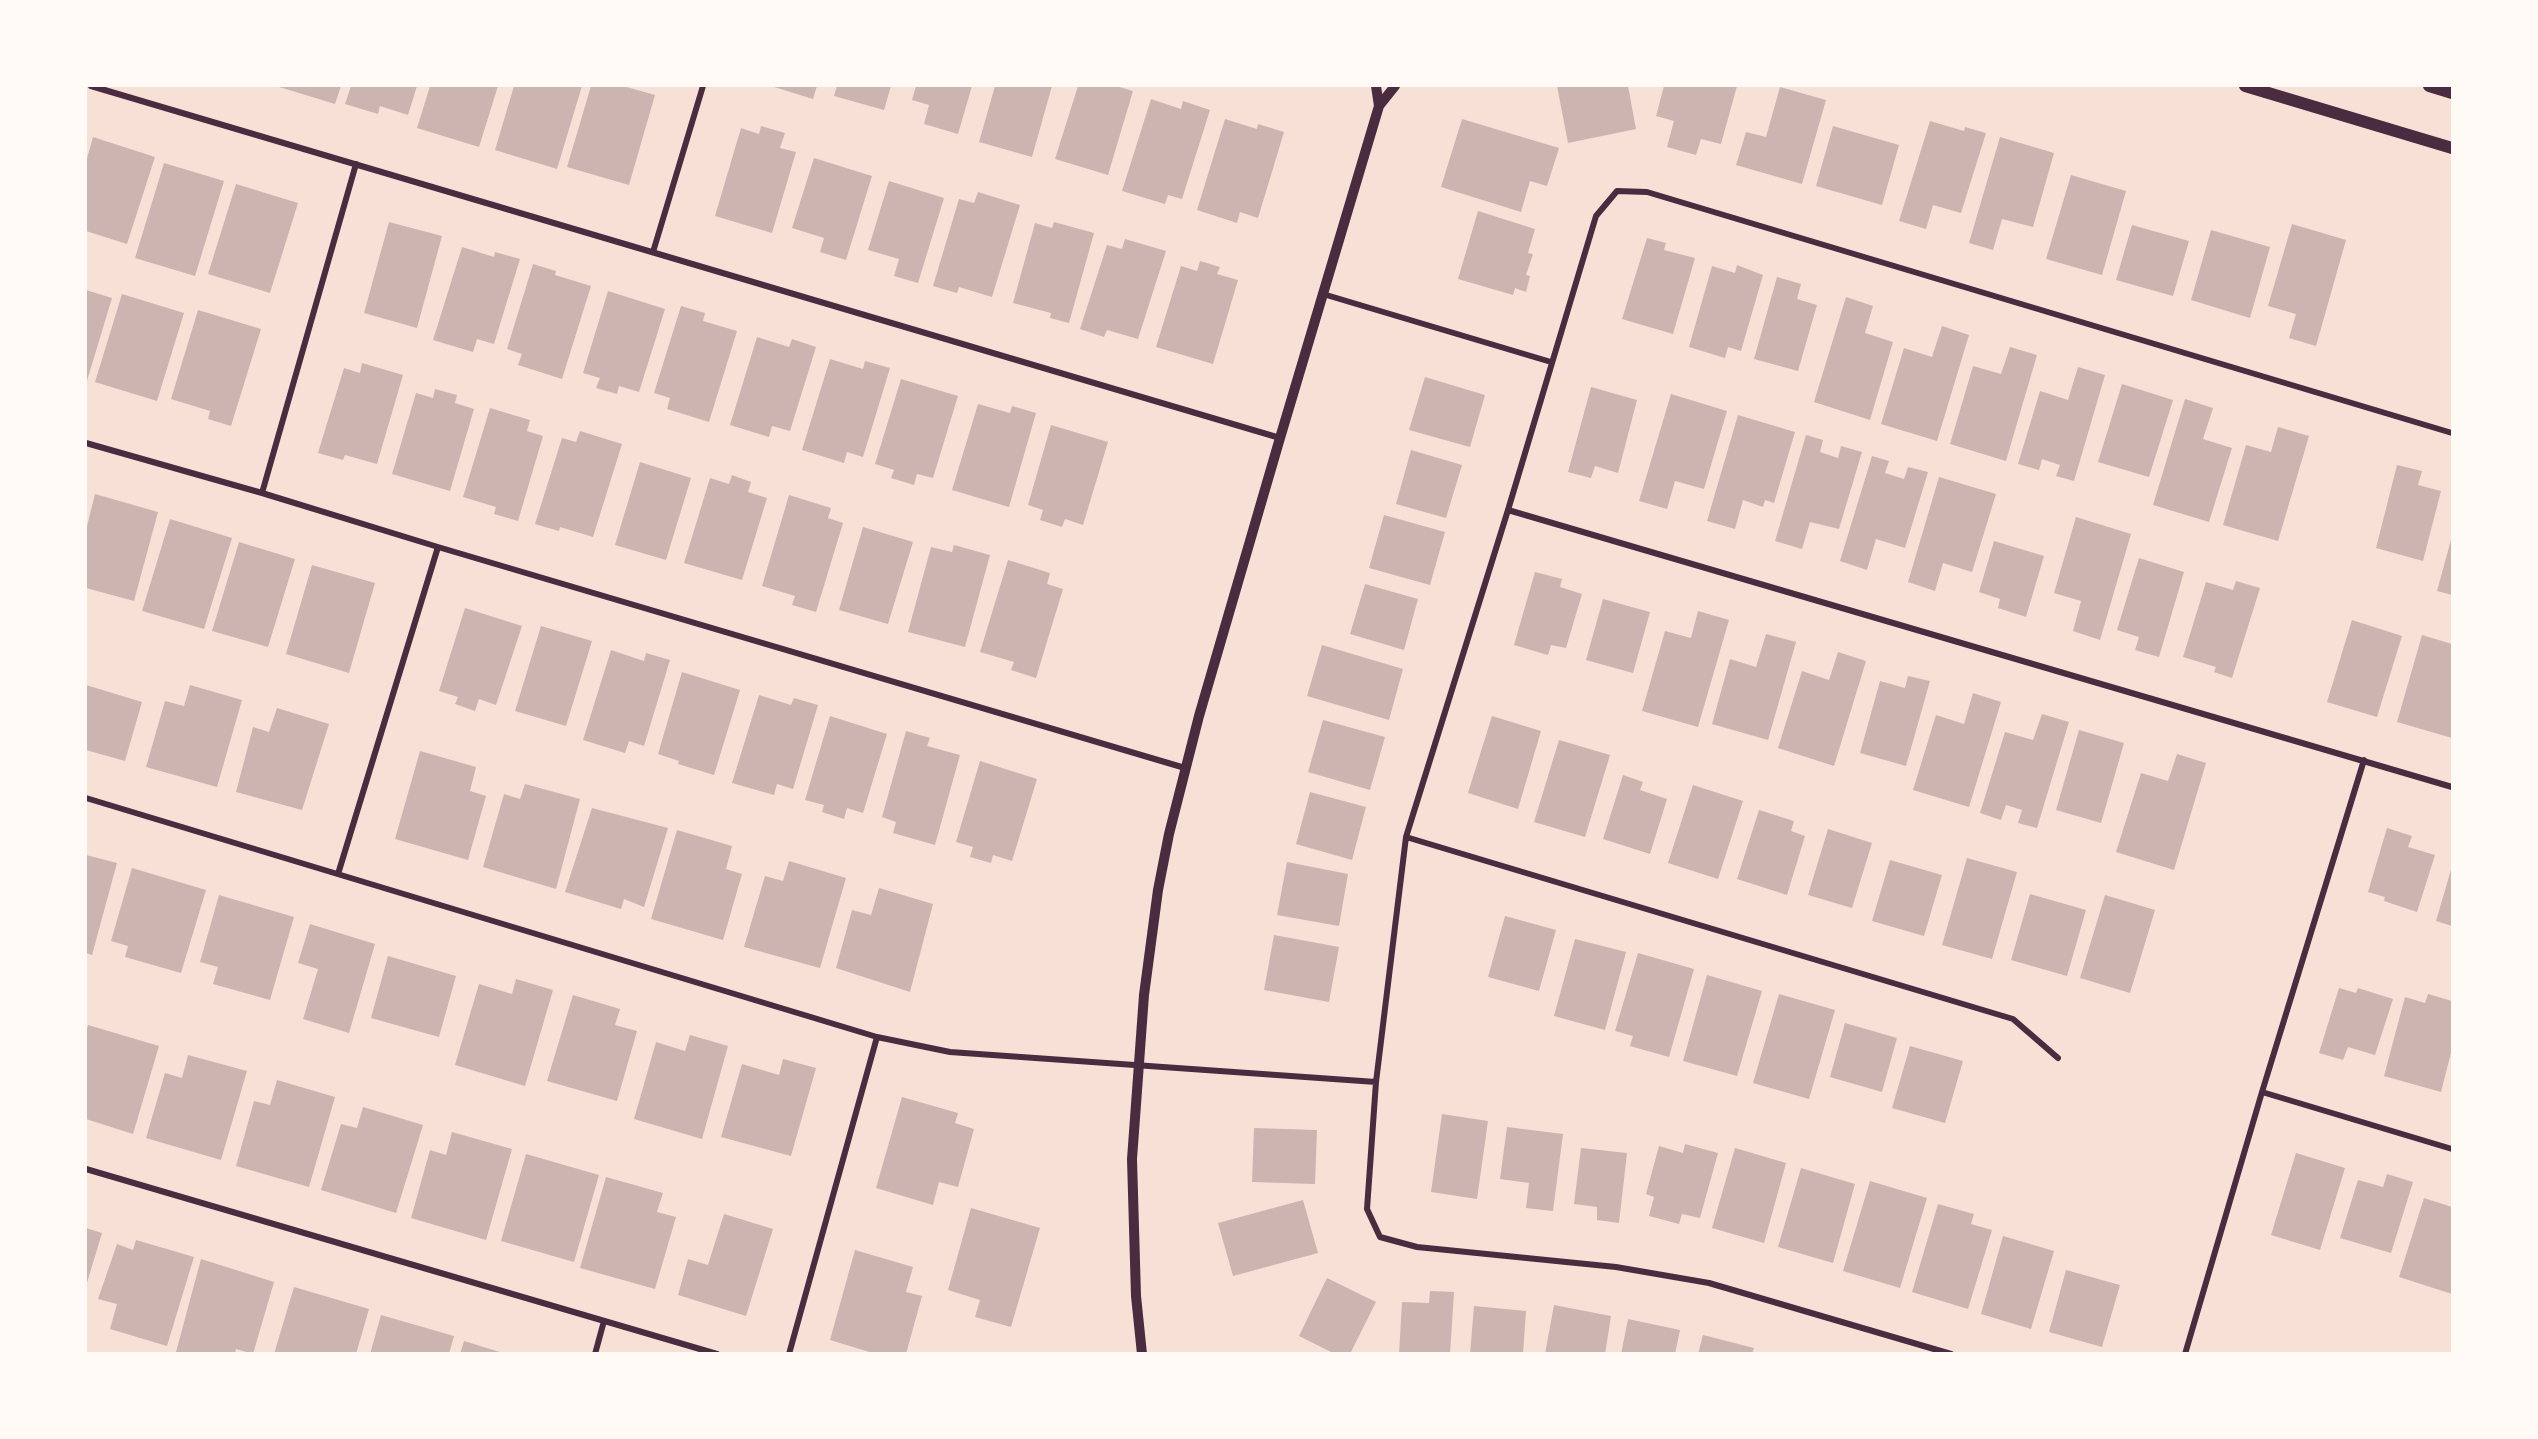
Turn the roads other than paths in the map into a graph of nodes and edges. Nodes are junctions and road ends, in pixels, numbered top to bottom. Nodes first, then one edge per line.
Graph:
1 (91, 86) edge
2 (703, 86) edge
3 (1376, 86) edge
4 (1395, 86) edge
5 (2245, 86) edge
6 (2429, 86) edge
7 (2452, 93) edge
8 (1379, 106) junction
9 (2452, 148) edge
10 (356, 164) junction
11 (653, 252) junction
12 (1323, 294) junction
13 (1551, 362) junction
14 (2452, 433) edge
15 (1280, 438) junction
16 (86, 443) edge
17 (262, 493) junction
18 (1508, 510) junction
19 (438, 547) junction
20 (2364, 760) junction
21 (1185, 768) junction
22 (2452, 787) edge
23 (86, 798) edge
24 (1406, 837) junction
25 (338, 874) junction
26 (877, 1037) junction
27 (2058, 1058) dead end
28 (1138, 1067) junction
29 (1376, 1082) junction
30 (2262, 1092) junction
31 (2452, 1149) edge
32 (86, 1170) edge
33 (604, 1321) junction
34 (595, 1353) edge
35 (717, 1353) edge
36 (789, 1353) edge
37 (1142, 1353) edge
38 (1952, 1353) edge
39 (2186, 1353) edge

1 - 10 street
2 - 11 street
3 - 8 street
4 - 8 street
5 - 9 main road
6 - 7 main road
8 - 12 street
10 - 11 street
10 - 17 street
11 - 15 street
12 - 13 street
12 - 15 street
13 - 14 street
13 - 18 street
15 - 21 street
16 - 17 street
17 - 19 street
18 - 20 street
18 - 24 street
19 - 21 street
19 - 25 street
20 - 22 street
20 - 30 street
21 - 28 street
23 - 25 street
24 - 27 street
24 - 29 street
25 - 26 street
26 - 28 street
26 - 36 street
28 - 29 street
28 - 37 street
29 - 38 street
30 - 31 street
30 - 39 street
32 - 33 street
33 - 34 street
33 - 35 street

